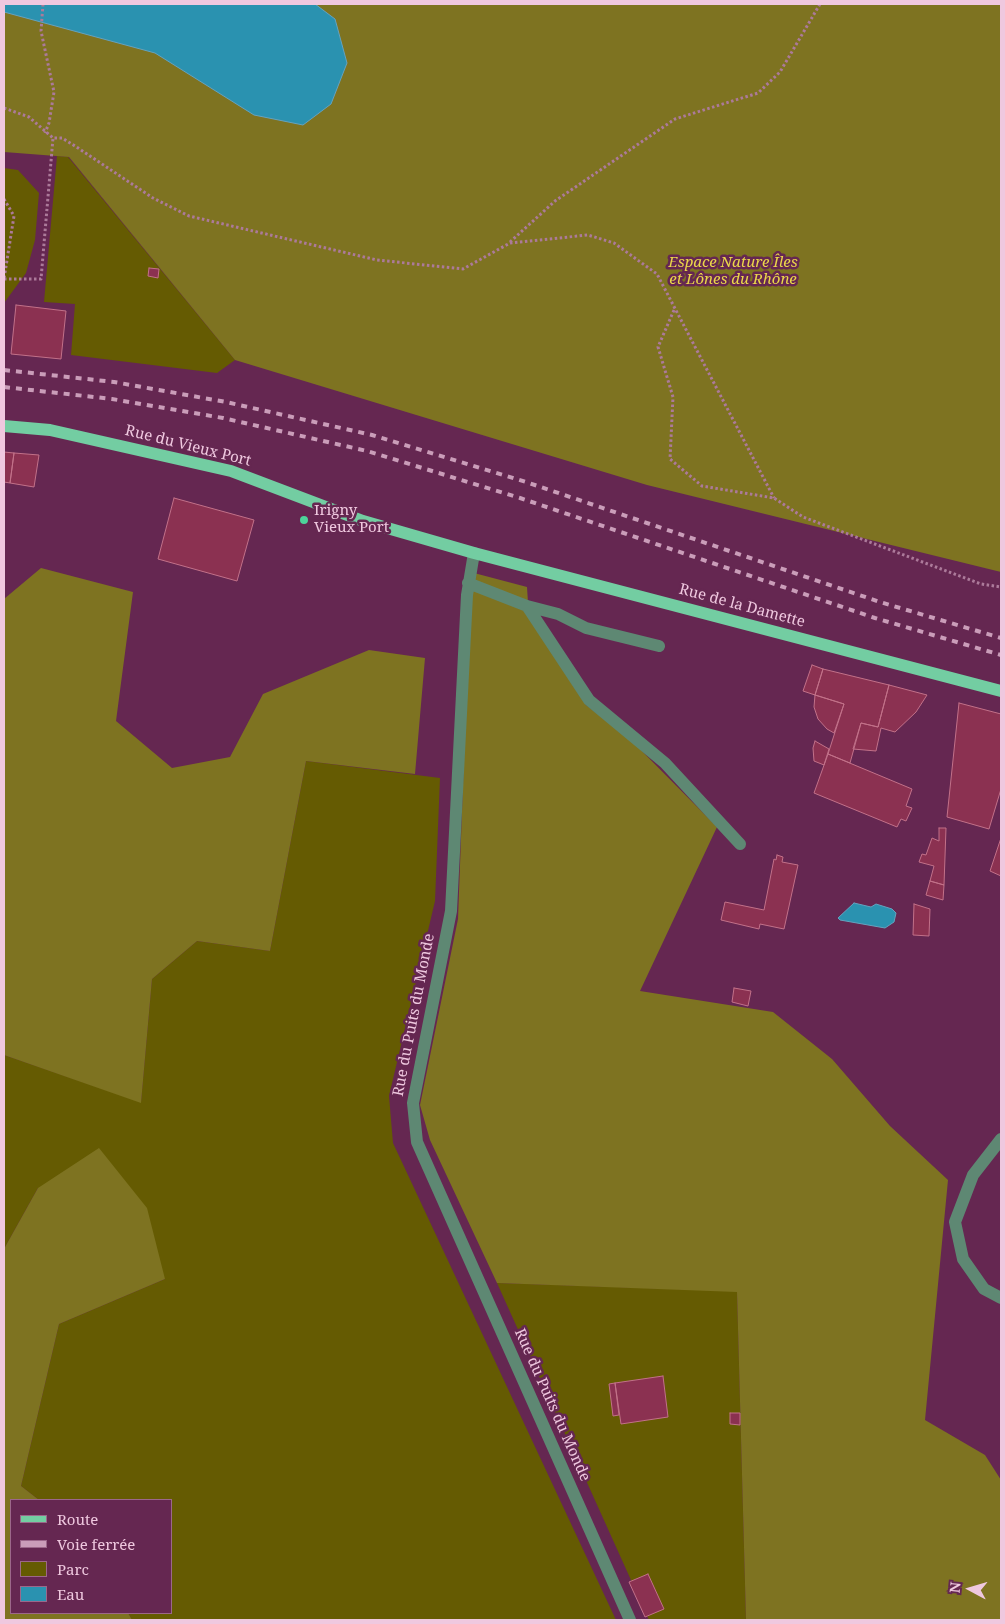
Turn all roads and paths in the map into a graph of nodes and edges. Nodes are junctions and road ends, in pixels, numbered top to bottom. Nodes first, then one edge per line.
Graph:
1 (44, 4) edge
2 (820, 4) edge
3 (4, 108) edge
4 (45, 133) junction
5 (54, 138) junction
6 (4, 199) edge
7 (510, 243) junction
8 (4, 279) edge
9 (674, 310) junction
10 (4, 426) edge
11 (774, 498) junction
12 (474, 553) junction
13 (468, 584) junction
14 (1001, 587) edge
15 (528, 606) junction
16 (658, 646) dead end
17 (1001, 691) edge
18 (740, 844) dead end
19 (1001, 1139) edge
20 (1001, 1298) edge
21 (630, 1620) edge

1 - 4 path
2 - 7 path
3 - 4 path
4 - 5 path
5 - 7 path
5 - 8 path
6 - 8 path
7 - 9 path
9 - 11 path
9 - 11 path
10 - 12 main road, Rue du Vieux Port
11 - 14 path
12 - 13 street, Rue du Puits du Monde
12 - 17 main road, Rue de la Damette
13 - 15 street
13 - 21 street, Rue du Puits du Monde
15 - 16 street
15 - 18 street
19 - 20 street

